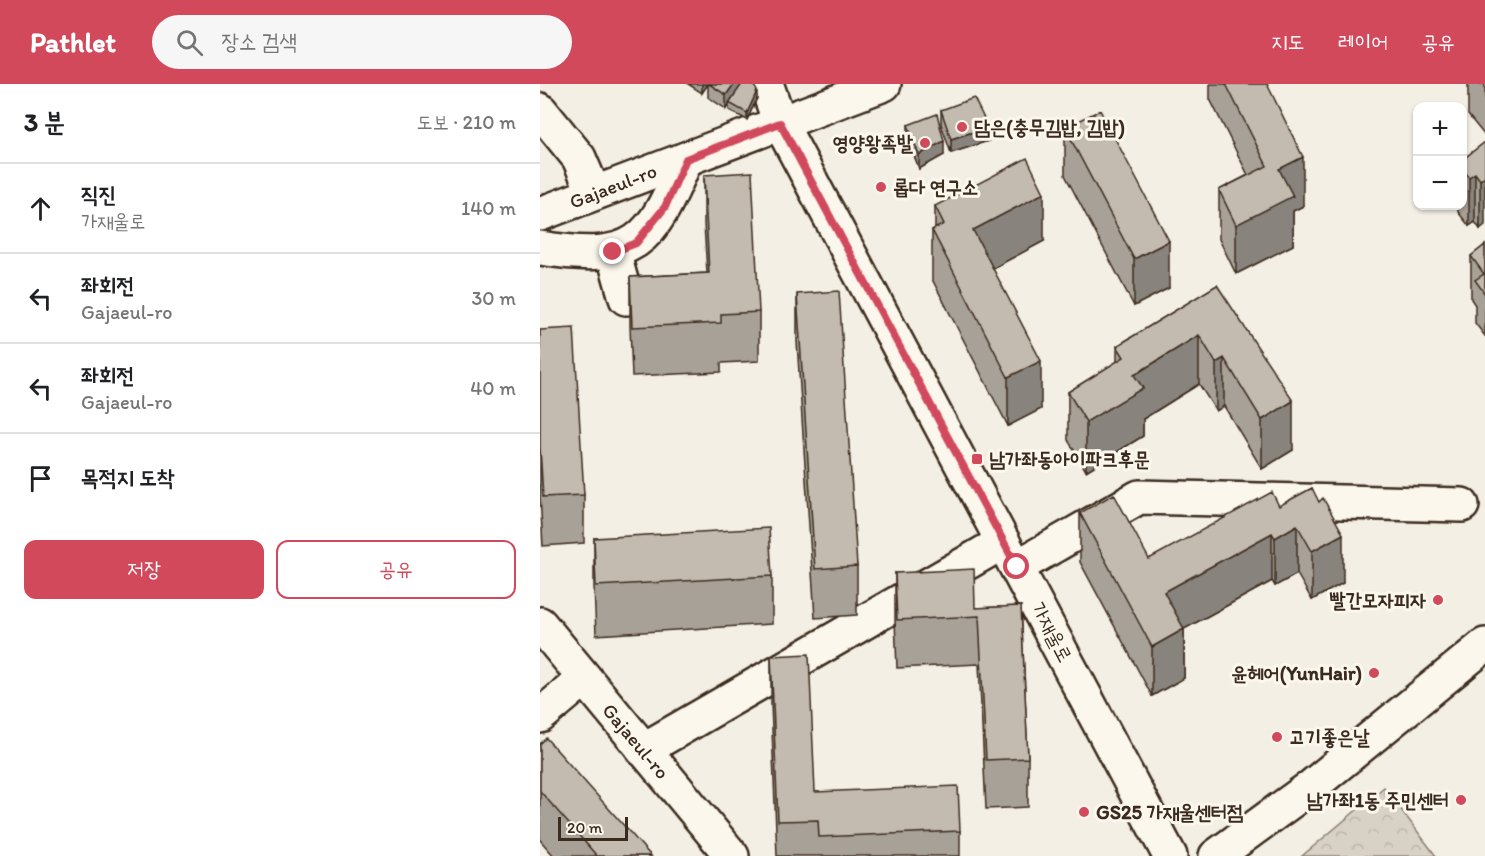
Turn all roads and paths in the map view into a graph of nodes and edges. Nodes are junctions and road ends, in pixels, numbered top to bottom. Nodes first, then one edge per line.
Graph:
1 (762, 84) edge
2 (884, 84) edge
3 (540, 110) edge
4 (780, 123) junction
5 (686, 159) junction
6 (594, 194) junction
7 (540, 214) edge
8 (540, 248) edge
9 (613, 252) junction
10 (626, 298) dead end
11 (1462, 505) dead end
12 (1010, 554) junction
13 (540, 624) edge
14 (1485, 645) edge
15 (584, 679) junction
16 (540, 716) edge
17 (643, 750) junction
18 (732, 856) edge
19 (1170, 856) edge
20 (1216, 856) edge

1 - 4 street, 가재울로
2 - 4 street, Gajaeul-ro
3 - 6 street
4 - 5 street, Gajaeul-ro
4 - 12 street, 가재울로
5 - 6 street, Gajaeul-ro
5 - 9 street, Gajaeul-ro
6 - 7 street, Gajaeul-ro
8 - 9 street, Gajaeul-ro
9 - 10 street
11 - 12 street
12 - 17 street
12 - 19 street, 가재울로
13 - 15 street, Gajaeul-ro
14 - 20 street
15 - 16 street
15 - 17 street, Gajaeul-ro
17 - 18 street, Gajaeul-ro

